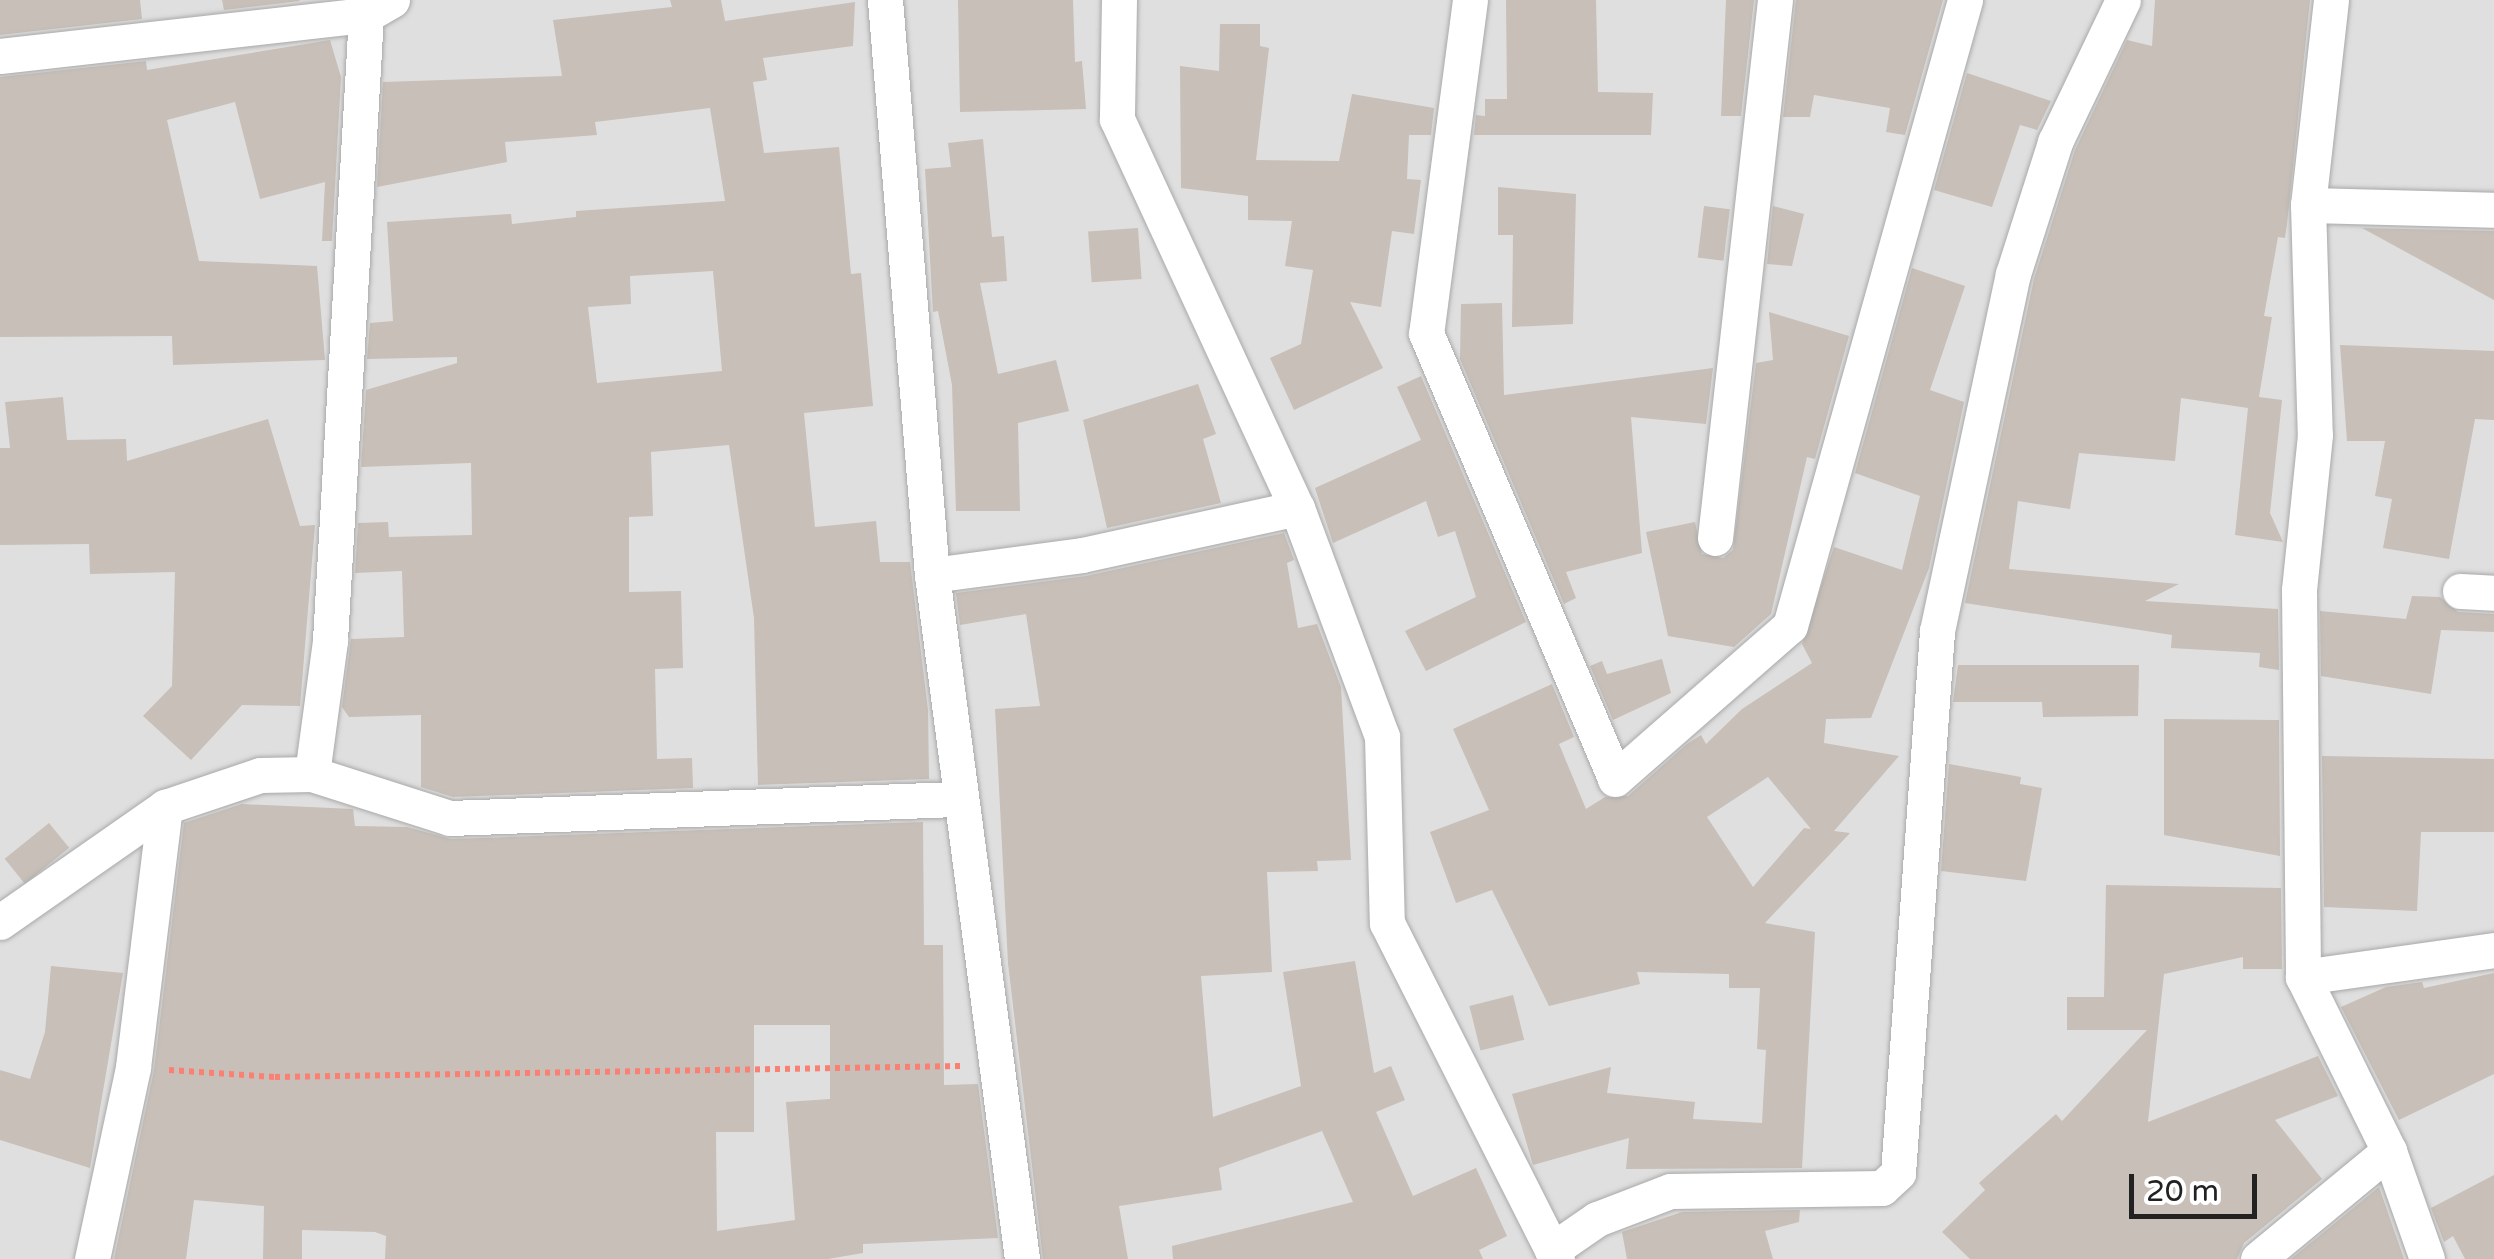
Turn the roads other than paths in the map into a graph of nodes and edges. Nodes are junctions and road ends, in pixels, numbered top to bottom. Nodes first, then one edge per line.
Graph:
1 (885, 0) edge
2 (1118, 0) edge
3 (1470, 0) edge
4 (1775, 0) edge
5 (1965, 0) edge
6 (2123, 0) edge
7 (2330, 0) edge
8 (379, 7) edge
9 (0, 56) edge
10 (2308, 205) junction
11 (2494, 210) edge
12 (1297, 508) junction
13 (1714, 538) dead end
14 (932, 575) junction
15 (312, 774) junction
16 (957, 799) junction
17 (165, 807) junction
18 (0, 922) edge
19 (2494, 950) edge
20 (2303, 977) junction
21 (2390, 1151) junction
22 (1554, 1255) edge
23 (92, 1259) edge
24 (1022, 1259) edge
25 (2258, 1259) edge
26 (2427, 1259) edge

1 - 14 street
2 - 12 street
3 - 5 street
4 - 13 street
6 - 22 street
7 - 10 street
8 - 9 street
8 - 15 street
10 - 11 street
10 - 20 street
12 - 14 street
12 - 22 street
14 - 16 street
15 - 16 street
15 - 17 street
16 - 24 street
17 - 18 street
17 - 23 street
19 - 20 street
20 - 21 street
21 - 25 street
21 - 26 street

